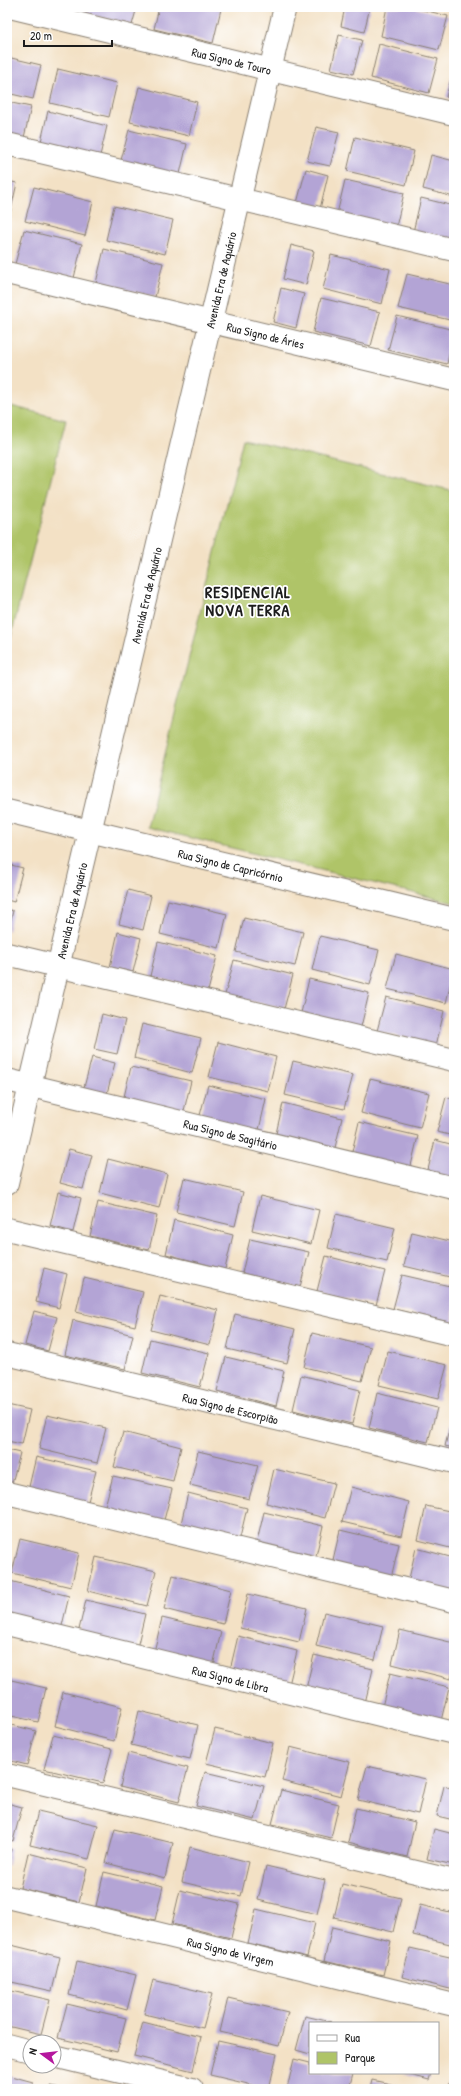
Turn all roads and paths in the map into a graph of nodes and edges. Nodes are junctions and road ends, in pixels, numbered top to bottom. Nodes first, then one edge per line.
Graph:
1 (10, 7) edge
2 (285, 7) edge
3 (271, 70) junction
4 (454, 114) edge
5 (7, 144) edge
6 (240, 199) junction
7 (454, 250) edge
8 (7, 273) edge
9 (211, 322) junction
10 (454, 380) edge
11 (7, 811) edge
12 (91, 831) junction
13 (454, 919) edge
14 (7, 954) edge
15 (58, 966) junction
16 (454, 1060) edge
17 (7, 1080) edge
18 (30, 1086) junction
19 (7, 1183) edge
20 (454, 1188) edge
21 (7, 1229) edge
22 (454, 1335) edge
23 (7, 1354) edge
24 (454, 1462) edge
25 (7, 1493) edge
26 (454, 1601) edge
27 (7, 1624) edge
28 (454, 1733) edge
29 (7, 1776) edge
30 (454, 1881) edge
31 (7, 1897) edge
32 (454, 2004) edge
33 (7, 2045) edge
34 (22, 2049) edge
35 (62, 2058) edge
36 (192, 2089) edge

1 - 3 street, Rua Signo de Touro
2 - 3 street, Avenida Era de Aquário
3 - 4 street, Rua Signo de Touro
3 - 6 street, Avenida Era de Aquário
5 - 6 street
6 - 7 street
6 - 9 street, Avenida Era de Aquário
8 - 9 street, Rua Signo de Áries
9 - 10 street, Rua Signo de Áries
9 - 12 street, Avenida Era de Aquário
11 - 12 street, Rua Signo de Capricórnio
12 - 13 street, Rua Signo de Capricórnio
12 - 15 street, Avenida Era de Aquário
14 - 15 street
15 - 16 street
15 - 18 street, Avenida Era de Aquário
17 - 18 street, Rua Signo de Sagitário
18 - 19 street, Avenida Era de Aquário
18 - 20 street, Rua Signo de Sagitário
21 - 22 street
23 - 24 street, Rua Signo de Escorpião
25 - 26 street
27 - 28 street, Rua Signo de Libra
29 - 30 street
31 - 32 street, Rua Signo de Virgem
33 - 34 street
35 - 36 street

